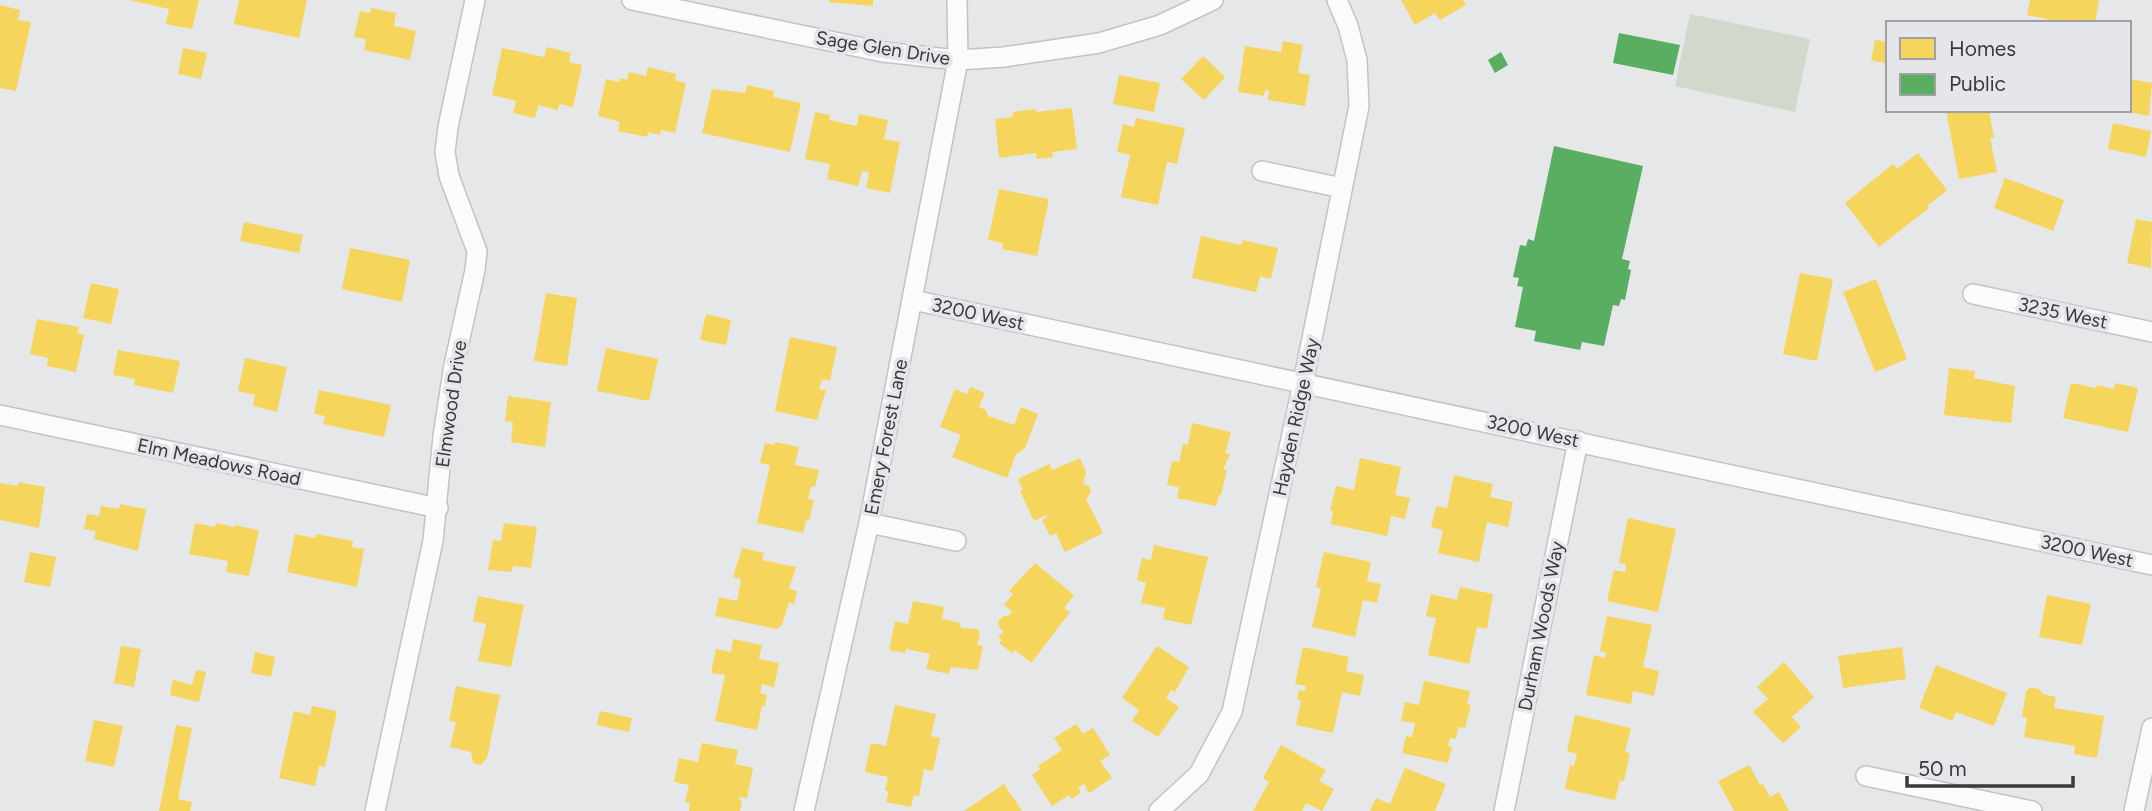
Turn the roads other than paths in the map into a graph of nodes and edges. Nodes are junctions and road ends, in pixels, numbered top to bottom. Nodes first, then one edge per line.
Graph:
1 (475, 0) edge
2 (635, 0) edge
3 (957, 0) edge
4 (1213, 0) edge
5 (1337, 0) edge
6 (958, 61) junction
7 (1262, 171) dead end
8 (1342, 188) junction
9 (1973, 294) dead end
10 (912, 300) junction
11 (2152, 332) edge
12 (1303, 383) junction
13 (0, 415) edge
14 (1578, 441) junction
15 (438, 508) junction
16 (869, 523) junction
17 (956, 541) dead end
18 (2152, 565) edge
19 (2152, 728) edge
20 (1866, 776) dead end
21 (375, 811) edge
22 (804, 811) edge
23 (1159, 811) edge
24 (1504, 811) edge
25 (2032, 811) edge
26 (2134, 811) edge

1 - 15 street, Elmwood Drive
2 - 6 street, Sage Glen Drive
3 - 6 street, Emery Forest Lane
4 - 6 street, Sage Glen Drive
5 - 8 street, Hayden Ridge Way
6 - 10 street, Emery Forest Lane
7 - 8 street
8 - 12 street, Hayden Ridge Way
9 - 11 street, 3235 West
10 - 12 street, 3200 West
10 - 16 street, Emery Forest Lane
12 - 14 street, 3200 West
12 - 23 street, Hayden Ridge Way
13 - 15 street, Elm Meadows Road
14 - 18 street, 3200 West
14 - 24 street, Durham Woods Way
15 - 21 street, Elmwood Drive
16 - 17 street
16 - 22 street, Emery Forest Lane
19 - 26 street
20 - 25 street

